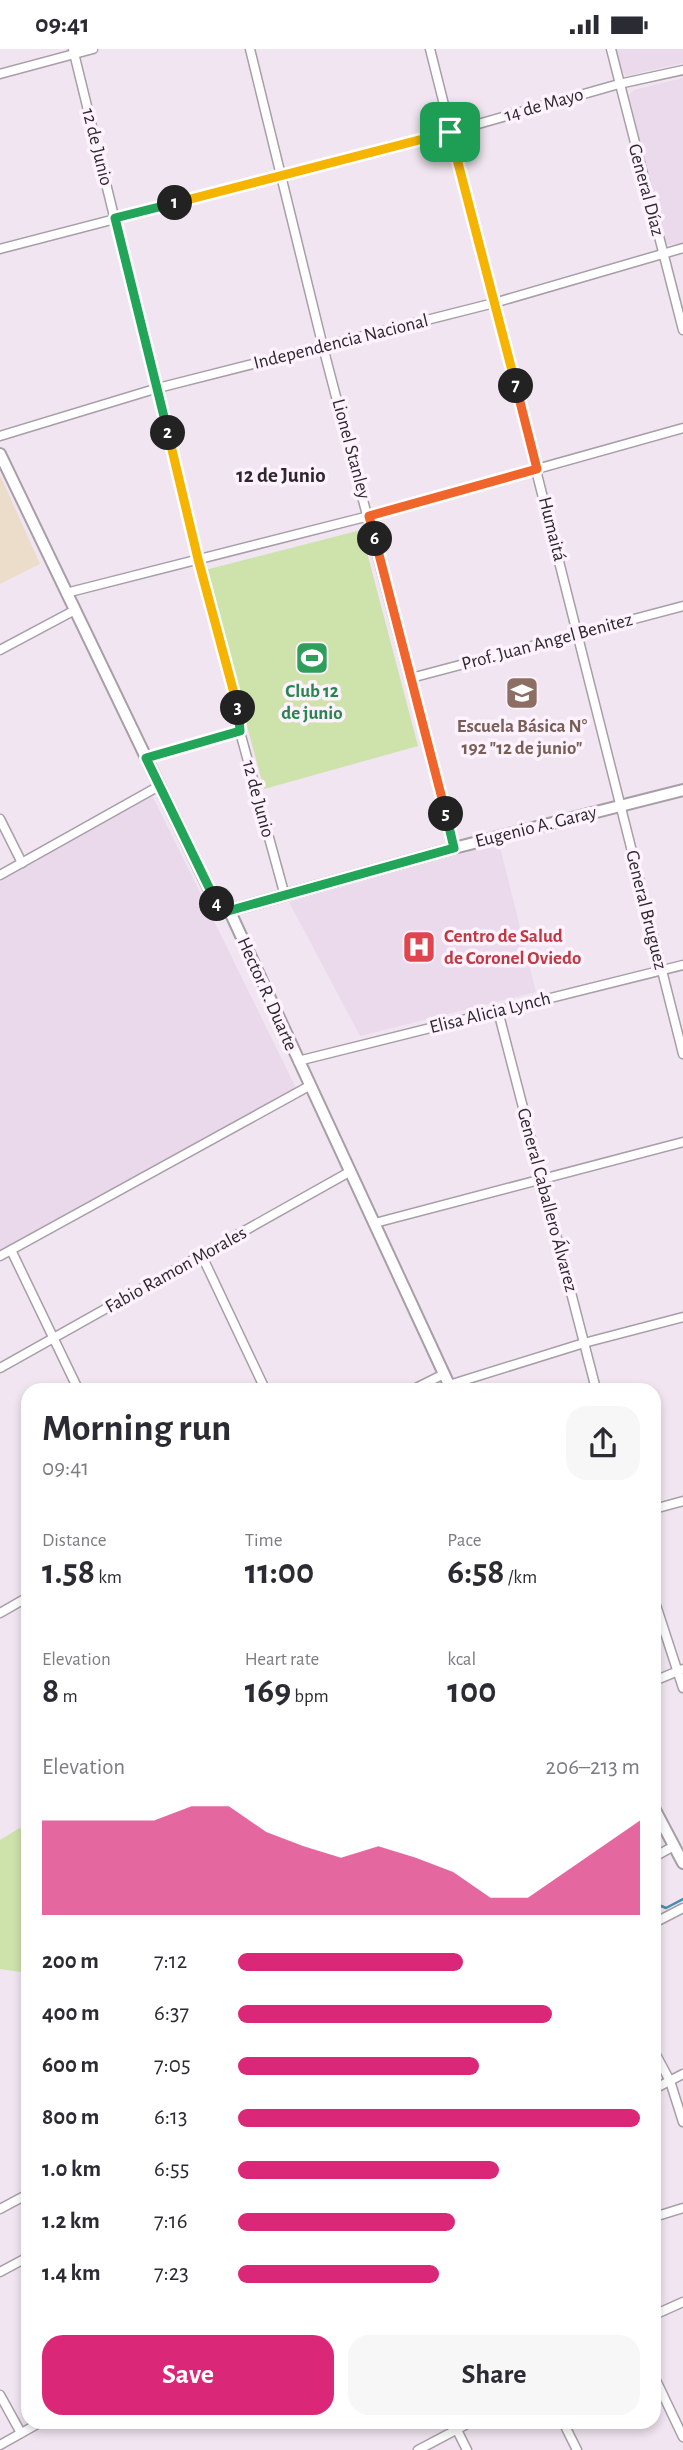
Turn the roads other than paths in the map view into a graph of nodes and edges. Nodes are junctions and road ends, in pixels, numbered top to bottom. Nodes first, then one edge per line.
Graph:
1 (93, 49) edge
2 (250, 49) edge
3 (430, 49) edge
4 (611, 49) edge
5 (74, 52) edge
6 (683, 70) edge
7 (0, 74) edge
8 (619, 84) junction
9 (450, 132) junction
10 (281, 175) junction
11 (115, 218) junction
12 (683, 248) edge
13 (0, 249) edge
14 (663, 253) junction
15 (494, 303) junction
16 (683, 330) edge
17 (323, 347) junction
18 (158, 389) junction
19 (683, 428) edge
20 (0, 436) edge
21 (0, 454) edge
22 (537, 469) junction
23 (369, 516) junction
24 (198, 559) junction
25 (66, 593) junction
26 (683, 606) edge
27 (75, 610) junction
28 (578, 634) junction
29 (0, 650) edge
30 (411, 678) junction
31 (240, 731) junction
32 (146, 758) junction
33 (159, 786) junction
34 (683, 790) edge
35 (620, 806) junction
36 (0, 819) edge
37 (454, 848) junction
38 (22, 863) junction
39 (0, 874) edge
40 (285, 895) junction
41 (228, 911) junction
42 (683, 965) edge
43 (661, 970) junction
44 (498, 1011) junction
45 (683, 1054) edge
46 (298, 1061) junction
47 (311, 1085) junction
48 (683, 1142) edge
49 (351, 1171) junction
50 (541, 1180) junction
51 (375, 1223) junction
52 (11, 1250) junction
53 (0, 1256) edge
54 (202, 1256) junction
55 (683, 1317) edge
56 (53, 1340) junction
57 (584, 1343) junction
58 (0, 1368) edge
59 (75, 1383) edge
60 (262, 1383) edge
61 (448, 1383) edge
62 (594, 1383) edge
63 (683, 1501) edge
64 (661, 1507) edge
65 (21, 1601) edge
66 (0, 1613) edge
67 (661, 1618) edge
68 (680, 1670) edge
69 (661, 1678) edge
70 (683, 1688) edge
71 (661, 1821) edge
72 (674, 1846) junction
73 (661, 1853) edge
74 (683, 1863) edge
75 (683, 1909) edge
76 (661, 1920) edge
77 (661, 2064) edge
78 (683, 2074) edge
79 (670, 2081) junction
80 (661, 2086) edge
81 (683, 2122) edge
82 (21, 2198) edge
83 (683, 2208) edge
84 (0, 2209) edge
85 (661, 2215) edge
86 (21, 2261) edge
87 (0, 2272) edge
88 (683, 2302) edge
89 (661, 2312) edge
90 (661, 2391) edge
91 (0, 2395) edge
92 (28, 2429) edge
93 (450, 2429) edge
94 (456, 2429) edge
95 (567, 2429) edge
96 (21, 2433) junction
97 (683, 2437) edge
98 (0, 2445) edge
99 (418, 2450) edge
100 (467, 2450) edge
101 (577, 2450) edge

1 - 5 street
2 - 10 street, Lionel Stanley
3 - 9 street, Humaitá
4 - 8 street, General Díaz
5 - 7 street
5 - 11 street, 12 de Junio
6 - 8 street, 14 de Mayo
8 - 9 street, 14 de Mayo
8 - 14 street, General Díaz
9 - 10 street, 14 de Mayo
9 - 15 street, Humaitá
10 - 11 street, 14 de Mayo
10 - 17 street, Lionel Stanley
11 - 13 street, 14 de Mayo
11 - 18 street, 12 de Junio
12 - 14 street, Independencia Nacional
14 - 15 street, Independencia Nacional
14 - 16 street, General Díaz
15 - 17 street, Independencia Nacional
15 - 22 street, Humaitá
17 - 18 street, Independencia Nacional
17 - 23 street, Lionel Stanley
18 - 20 street, Independencia Nacional
18 - 24 street, 12 de Junio
19 - 22 street
21 - 25 street, Hector R. Duarte
22 - 23 street
22 - 28 street, Humaitá
23 - 24 street
23 - 30 street, Lionel Stanley
24 - 25 street
24 - 31 street, 12 de Junio
25 - 27 street, Hector R. Duarte
26 - 28 street, Prof. Juan Angel Benitez
27 - 29 street
27 - 32 street, Hector R. Duarte
28 - 30 street, Prof. Juan Angel Benitez
28 - 35 street, Humaitá
30 - 37 street, Lionel Stanley
31 - 32 street
31 - 40 street, 12 de Junio
32 - 33 street, Hector R. Duarte
33 - 38 street
33 - 41 street, Hector R. Duarte
34 - 35 street, Eugenio A. Garay
35 - 37 street, Eugenio A. Garay
35 - 43 street, General Bruguez
36 - 38 street
37 - 40 street, Eugenio A. Garay
38 - 39 street
40 - 41 street, Eugenio A. Garay
41 - 46 street, Hector R. Duarte
42 - 43 street, Elisa Alicia Lynch
43 - 44 street, Elisa Alicia Lynch
43 - 45 street, General Bruguez
44 - 46 street, Elisa Alicia Lynch
44 - 50 street, General Caballero Álvarez
46 - 47 street, Hector R. Duarte
47 - 49 street, Hector R. Duarte
47 - 52 street
48 - 50 street
49 - 51 street, Hector R. Duarte
49 - 54 street, Fabio Ramon Morales
50 - 51 street
50 - 57 street, General Caballero Álvarez
51 - 61 street, Hector R. Duarte
52 - 53 street
52 - 56 street
54 - 56 street, Fabio Ramon Morales
54 - 60 street
55 - 57 street
56 - 58 street, Fabio Ramon Morales
56 - 59 street
57 - 61 street
57 - 62 street, General Caballero Álvarez
63 - 64 street
65 - 66 street
67 - 68 street
68 - 69 street
68 - 70 street
71 - 72 street
72 - 73 street
72 - 74 street
75 - 76 street
77 - 79 street
78 - 79 street
79 - 80 street
79 - 81 street
82 - 84 street
83 - 85 street
86 - 87 street
88 - 89 street
90 - 97 street
91 - 96 street
92 - 96 street
93 - 99 street
94 - 100 street
95 - 101 street
96 - 98 street

